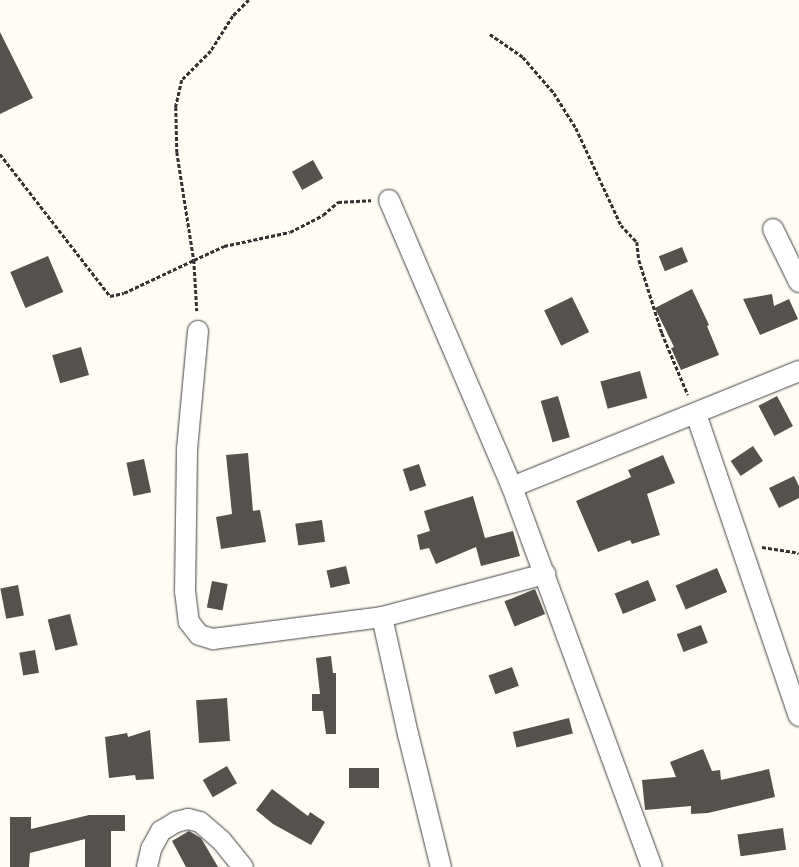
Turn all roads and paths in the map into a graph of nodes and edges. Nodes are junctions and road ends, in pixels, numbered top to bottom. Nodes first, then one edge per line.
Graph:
1 (249, 0) edge
2 (490, 34) dead end
3 (0, 154) edge
4 (389, 200) joint
5 (773, 229) dead end
6 (194, 260) junction
7 (799, 282) edge
8 (198, 330) joint
9 (799, 371) edge
10 (696, 414) junction
11 (512, 487) junction
12 (739, 538) junction
13 (799, 553) edge
14 (545, 574) junction
15 (382, 617) junction
16 (799, 716) edge
17 (147, 867) edge
18 (243, 867) edge
19 (441, 867) edge
20 (652, 867) edge

1 - 6 path
2 - 10 path
3 - 6 path
4 - 6 path
4 - 11 street
5 - 7 street
6 - 8 path
8 - 15 street
9 - 10 street
10 - 11 street
10 - 12 street
11 - 14 street
12 - 13 path
12 - 16 street
14 - 15 street
14 - 20 street
15 - 19 street
17 - 18 street

